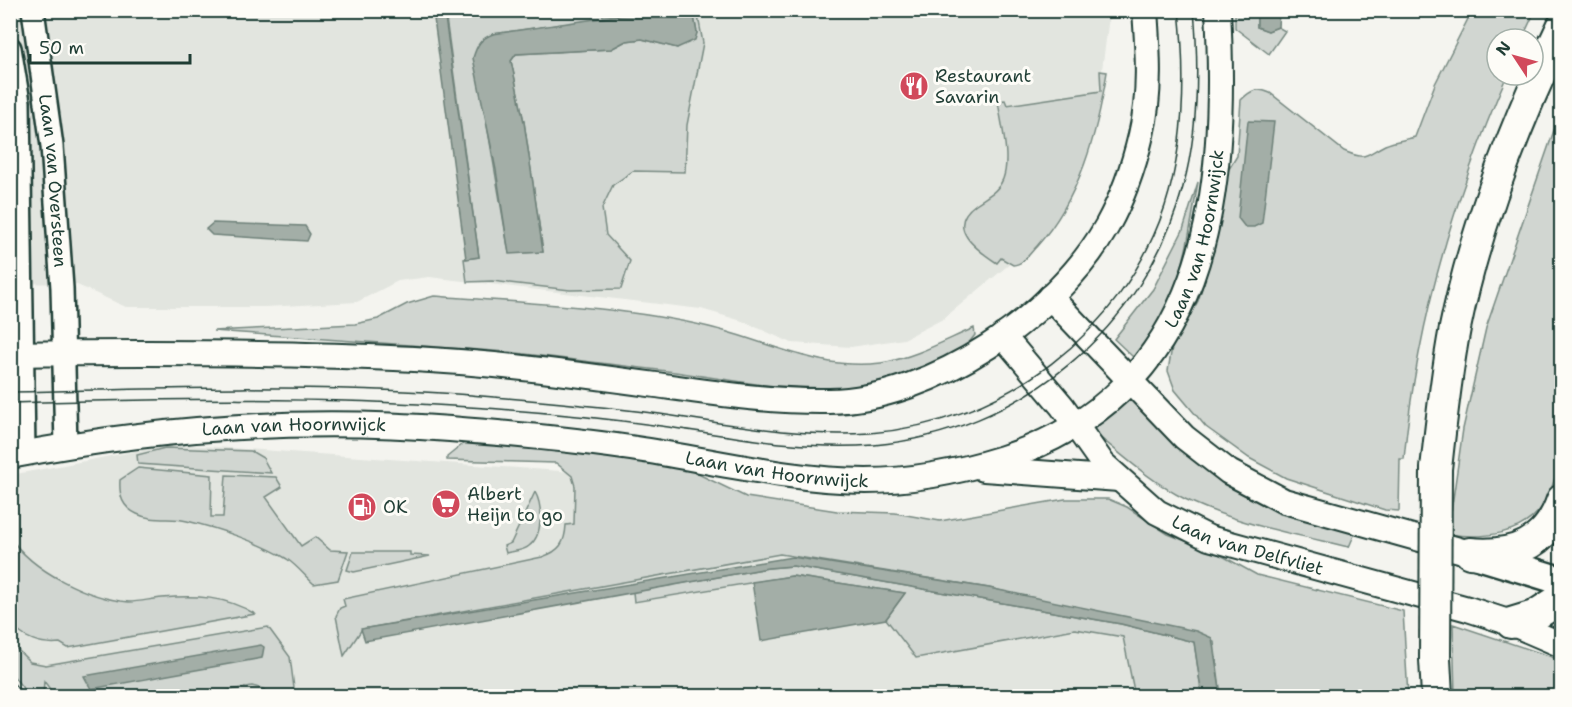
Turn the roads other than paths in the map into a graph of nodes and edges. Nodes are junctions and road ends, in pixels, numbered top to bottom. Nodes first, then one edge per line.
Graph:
1 (33, 10) edge
2 (1145, 10) edge
3 (1218, 10) edge
4 (1562, 27) edge
5 (10, 48) edge
6 (1050, 297) junction
7 (1003, 336) junction
8 (63, 353) junction
9 (17, 354) edge
10 (1130, 382) junction
11 (1076, 427) junction
12 (66, 446) junction
13 (17, 454) edge
14 (972, 468) junction
15 (1119, 478) junction
16 (1562, 500) edge
17 (1470, 553) junction
18 (1562, 581) edge
19 (1562, 598) edge
20 (1511, 623) junction
21 (1562, 645) edge
22 (1437, 696) edge

1 - 8 street, Laan van Oversteen
2 - 6 main road
3 - 10 main road, Laan van Hoornwijck
4 - 22 highway, bridge
5 - 9 street, Laan van Oversteen
6 - 7 main road
6 - 10 main road
7 - 8 main road
7 - 11 main road, Laan van Delfvliet
8 - 9 main road
8 - 12 street, Laan van Oversteen
9 - 13 street, Laan van Oversteen
10 - 11 main road, Laan van Hoornwijck
10 - 17 main road
11 - 14 main road, Laan van Hoornwijck
11 - 15 main road, Laan van Delfvliet
12 - 13 main road, Laan van Hoornwijck
12 - 14 main road, Laan van Hoornwijck
14 - 15 main road
15 - 20 main road, Laan van Delfvliet
16 - 17 highway
17 - 18 highway
19 - 20 highway
20 - 21 main road, Laan van Delfvliet

